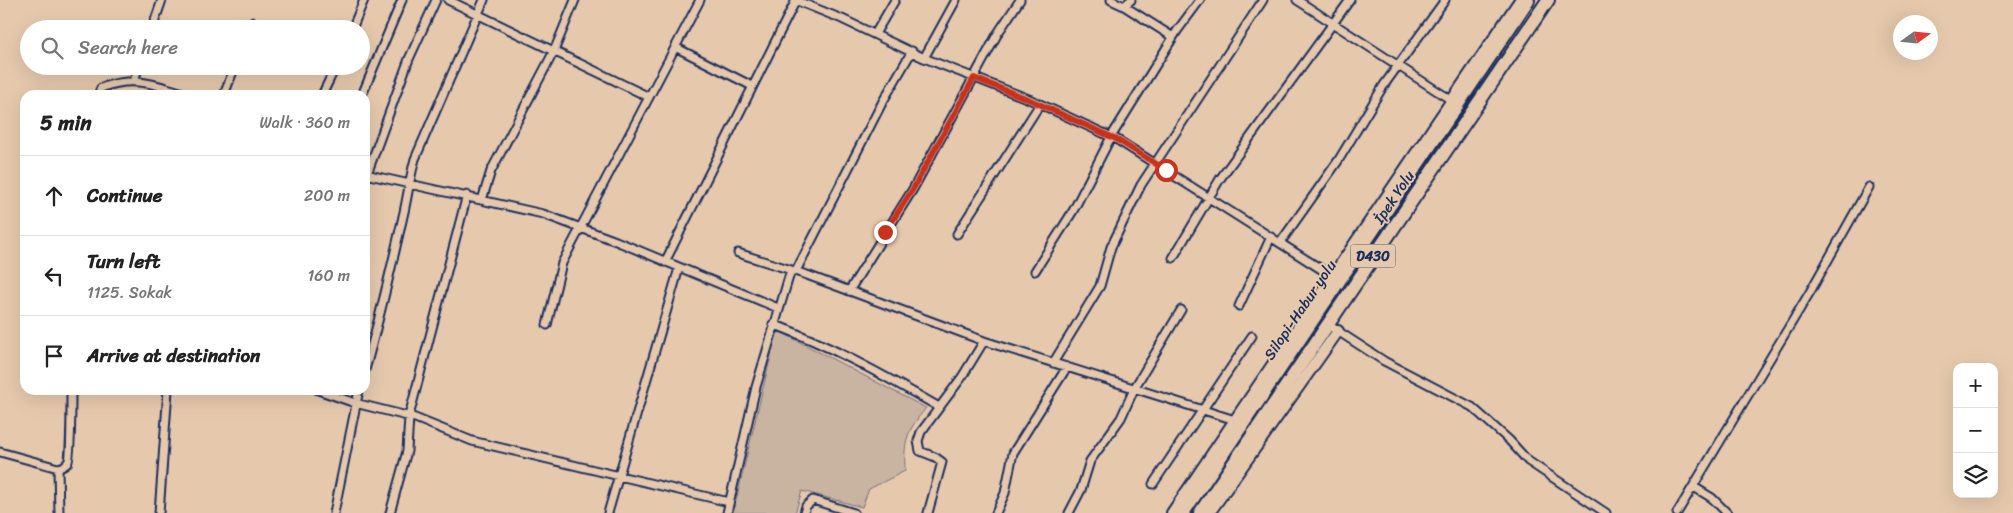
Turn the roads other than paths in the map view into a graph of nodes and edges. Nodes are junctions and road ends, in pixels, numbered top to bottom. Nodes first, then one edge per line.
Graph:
1 (162, 0) edge
2 (364, 0) edge
3 (402, 0) edge
4 (436, 0) edge
5 (448, 0) edge
6 (484, 0) edge
7 (575, 0) edge
8 (700, 0) edge
9 (796, 0) edge
10 (895, 0) edge
11 (956, 0) edge
12 (1020, 0) edge
13 (1111, 0) edge
14 (1131, 0) edge
15 (1200, 0) edge
16 (1263, 0) edge
17 (1297, 0) edge
18 (1350, 0) edge
19 (1444, 0) edge
20 (1520, 0) edge
21 (1528, 0) edge
22 (1548, 0) edge
23 (1124, 6) junction
24 (476, 14) junction
25 (155, 20) edge
26 (356, 20) edge
27 (1333, 22) junction
28 (875, 34) junction
29 (1173, 37) junction
30 (675, 48) junction
31 (554, 51) junction
32 (912, 52) junction
33 (924, 58) junction
34 (1398, 65) junction
35 (136, 75) edge
36 (232, 75) edge
37 (332, 75) edge
38 (974, 78) junction
39 (134, 81) junction
40 (752, 86) junction
41 (100, 90) edge
42 (173, 90) edge
43 (226, 90) edge
44 (324, 90) edge
45 (364, 90) edge
46 (648, 96) junction
47 (1451, 100) junction
48 (1040, 104) junction
49 (1111, 137) junction
50 (370, 163) edge
51 (1154, 164) junction
52 (370, 175) edge
53 (408, 184) junction
54 (1869, 187) dead end
55 (467, 195) junction
56 (1208, 196) junction
57 (1396, 197) junction
58 (482, 200) junction
59 (1408, 205) junction
60 (578, 227) junction
61 (957, 234) dead end
62 (1271, 237) junction
63 (1280, 242) junction
64 (738, 253) dead end
65 (1173, 258) dead end
66 (665, 262) junction
67 (680, 268) junction
68 (793, 271) junction
69 (1035, 271) dead end
70 (1332, 276) junction
71 (849, 291) junction
72 (1239, 306) dead end
73 (778, 308) junction
74 (1182, 310) dead end
75 (773, 324) junction
76 (547, 325) dead end
77 (1332, 328) junction
78 (1252, 336) dead end
79 (984, 341) junction
80 (370, 352) edge
81 (1052, 363) junction
82 (1067, 367) junction
83 (1135, 387) junction
84 (71, 395) edge
85 (168, 395) edge
86 (332, 395) edge
87 (357, 395) edge
88 (355, 403) junction
89 (939, 407) junction
90 (1204, 410) junction
91 (410, 416) junction
92 (1235, 420) junction
93 (0, 452) edge
94 (58, 468) junction
95 (620, 475) junction
96 (1153, 484) dead end
97 (1694, 487) junction
98 (730, 502) junction
99 (60, 513) edge
100 (158, 513) edge
101 (334, 513) edge
102 (390, 513) edge
103 (608, 513) edge
104 (726, 513) edge
105 (804, 513) edge
106 (854, 513) edge
107 (928, 513) edge
108 (996, 513) edge
109 (1069, 513) edge
110 (1172, 513) edge
111 (1183, 513) edge
112 (1200, 513) edge
113 (1209, 513) edge
114 (1606, 513) edge
115 (1677, 513) edge
116 (1727, 513) edge

1 - 25 street
2 - 26 street
3 - 45 street
4 - 50 street
5 - 24 street
6 - 24 street
7 - 31 street
8 - 30 street
9 - 28 street
9 - 40 street
10 - 28 street
11 - 33 street
12 - 38 street
13 - 23 street
14 - 23 street
15 - 29 street
16 - 51 street
17 - 27 street
18 - 27 street
19 - 34 street
20 - 47 street
21 - 57 highway, Silopi-Habur yolu / D430
22 - 59 highway, İpek Yolu / D430
23 - 29 street
24 - 31 street
24 - 53 street
27 - 34 street
27 - 56 street
28 - 32 street
29 - 49 street
30 - 40 street
30 - 46 street
31 - 46 street
31 - 58 street
32 - 33 street
32 - 68 street
33 - 38 street
34 - 47 street
34 - 63 street
35 - 39 street
36 - 43 street
37 - 44 street
38 - 48 street
38 - 71 street
39 - 41 street
39 - 42 street
40 - 66 street
46 - 60 street
47 - 70 street
48 - 49 street
48 - 61 street
49 - 51 street
49 - 69 street
51 - 56 street
51 - 81 street
52 - 53 street
53 - 55 street
53 - 80 street
54 - 97 street
55 - 58 street
55 - 91 street
56 - 62 street
56 - 65 street
57 - 59 highway
57 - 111 highway, Silopi-Habur yolu / D430
58 - 60 street
59 - 77 highway, İpek Yolu / D430
60 - 66 street
60 - 76 street
62 - 63 street
62 - 72 street
63 - 70 street
64 - 68 street
66 - 67 street
67 - 73 street
67 - 95 street
68 - 71 street
68 - 73 street
70 - 92 street
71 - 79 street
73 - 75 street
74 - 83 street
75 - 89 street
75 - 98 street
77 - 112 highway, İpek Yolu / D430
77 - 113 street
77 - 114 street
78 - 90 street
79 - 81 street
79 - 89 street
81 - 82 street
82 - 83 street
82 - 108 street
83 - 90 street
83 - 109 street
84 - 94 street
85 - 100 street
86 - 88 street
87 - 88 street
88 - 91 street
88 - 101 street
89 - 107 street
90 - 92 street
90 - 96 street
91 - 95 street
91 - 102 street
92 - 110 street
93 - 94 street
94 - 99 street
95 - 98 street
95 - 103 street
97 - 115 street
97 - 116 street
98 - 104 street
105 - 106 street

